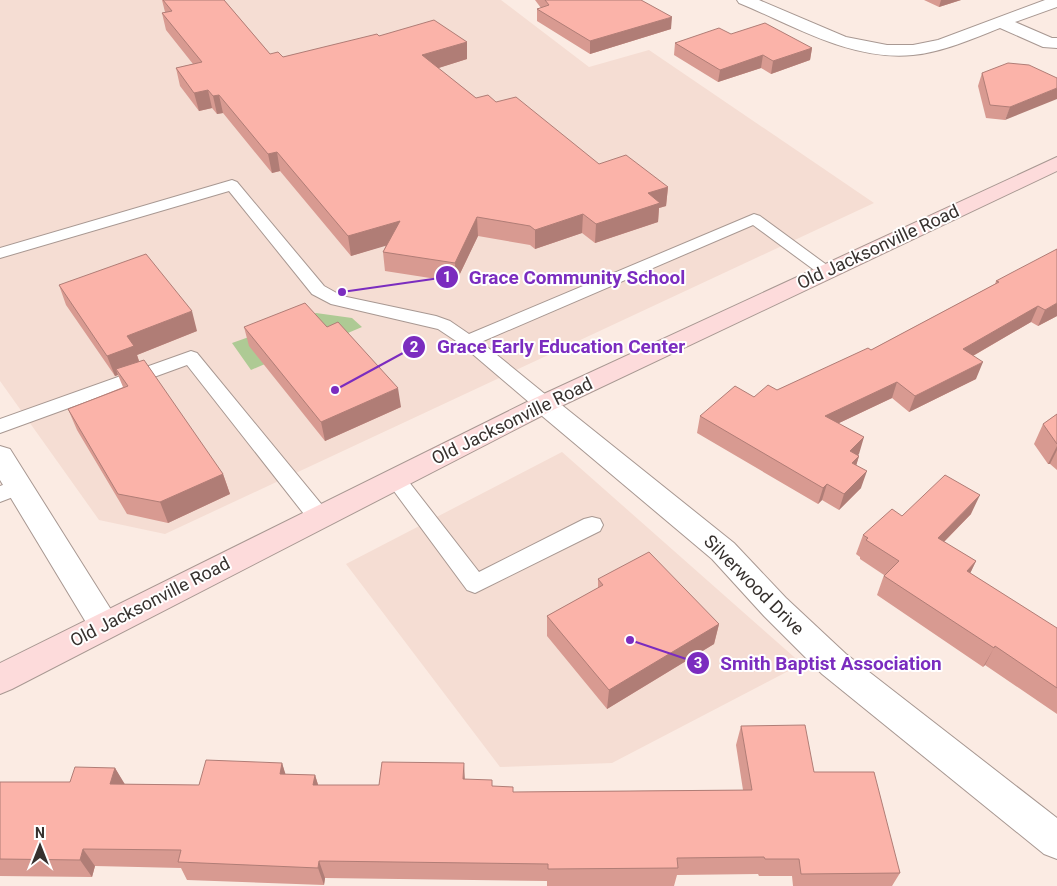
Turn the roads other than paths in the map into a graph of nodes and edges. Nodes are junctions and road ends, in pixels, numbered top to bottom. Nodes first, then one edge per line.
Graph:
1 (745, 0) edge
2 (1057, 1) edge
3 (1000, 22) junction
4 (1054, 47) edge
5 (1057, 163) edge
6 (0, 253) edge
7 (827, 271) junction
8 (468, 341) junction
9 (544, 404) junction
10 (0, 426) edge
11 (0, 456) edge
12 (395, 478) junction
13 (10, 491) edge
14 (319, 517) junction
15 (592, 525) dead end
16 (104, 625) junction
17 (0, 678) edge
18 (1057, 841) edge

1 - 3 street
2 - 3 street
3 - 4 street
5 - 7 main road, Old Jacksonville Road
6 - 8 lane
7 - 8 lane
7 - 9 main road, Old Jacksonville Road
8 - 9 lane
9 - 12 main road, Old Jacksonville Road
9 - 18 street, Silverwood Drive
10 - 14 lane
11 - 13 street
12 - 14 main road, Old Jacksonville Road
12 - 15 lane
13 - 16 street
14 - 16 main road, Old Jacksonville Road
16 - 17 main road, Old Jacksonville Road

